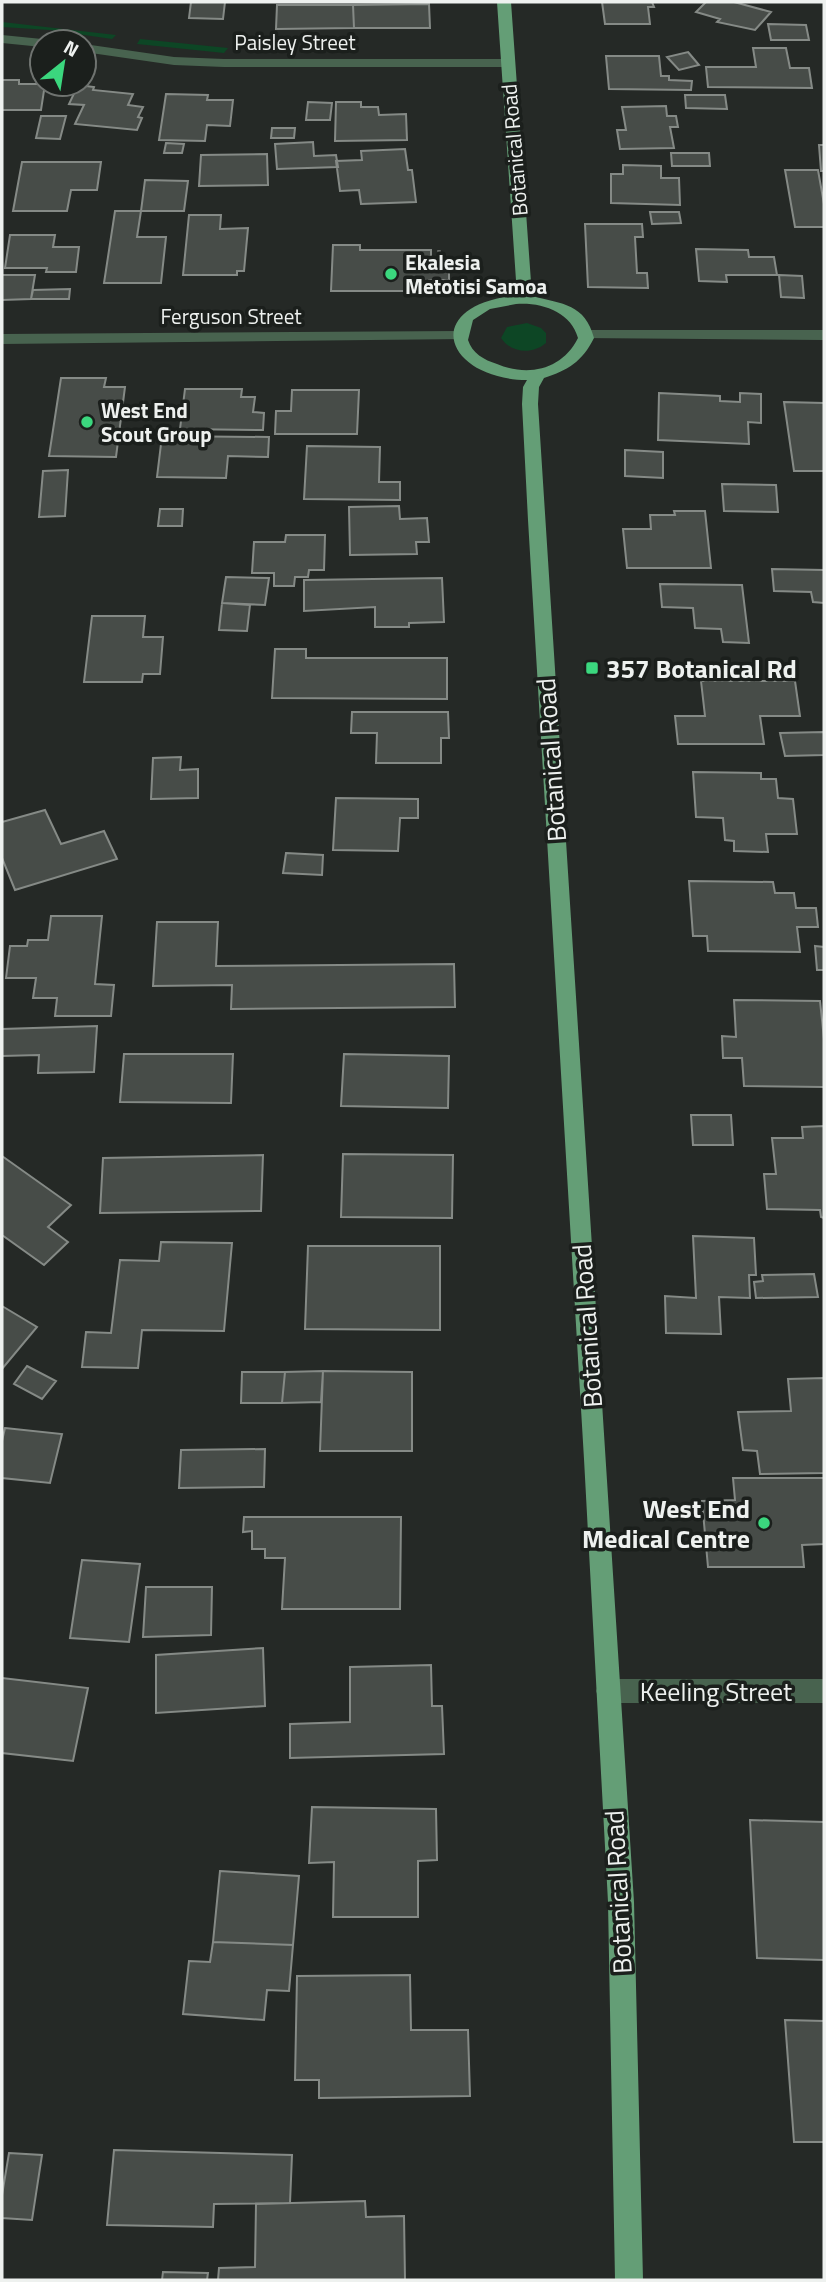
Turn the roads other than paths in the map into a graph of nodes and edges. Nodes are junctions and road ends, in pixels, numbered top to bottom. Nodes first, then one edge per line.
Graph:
1 (503, 2) edge
2 (2, 39) edge
3 (28, 42) edge
4 (98, 50) edge
5 (506, 63) junction
6 (525, 299) junction
7 (586, 335) junction
8 (824, 335) edge
9 (460, 336) junction
10 (2, 339) edge
11 (538, 374) junction
12 (824, 1691) edge
13 (608, 1692) junction
14 (629, 2280) edge

1 - 5 main road, Botanical Road
2 - 3 street
4 - 5 street, Paisley Street
5 - 6 main road, Botanical Road
6 - 7 main road
6 - 9 main road
7 - 8 street
7 - 11 main road
9 - 10 street, Ferguson Street
9 - 11 main road
11 - 13 main road, Botanical Road
12 - 13 street, Keeling Street
13 - 14 main road, Botanical Road

